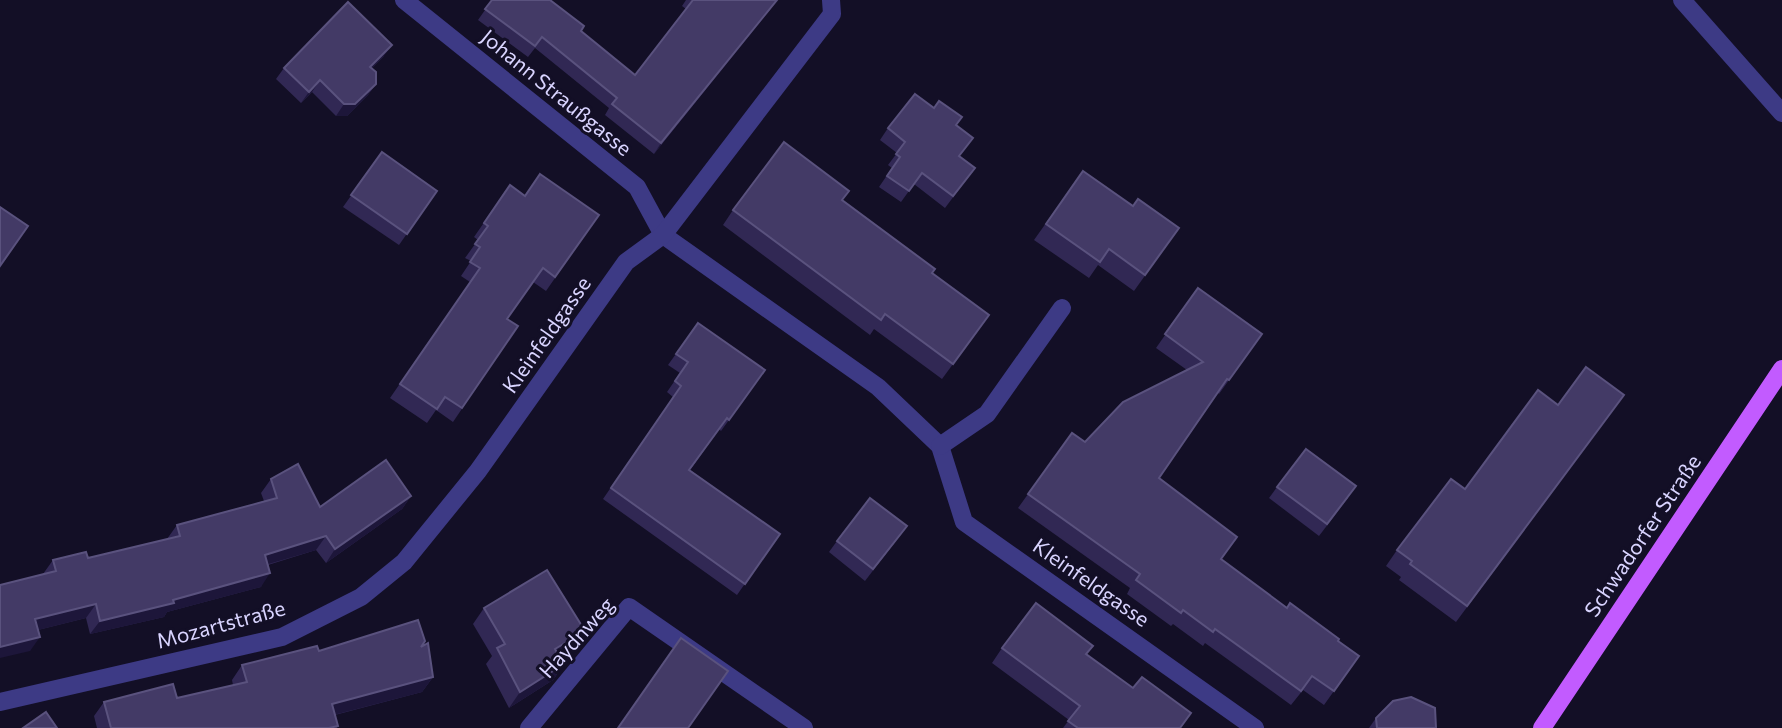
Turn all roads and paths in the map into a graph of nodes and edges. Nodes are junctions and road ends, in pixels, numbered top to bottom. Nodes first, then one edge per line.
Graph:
1 (404, 0) edge
2 (831, 0) edge
3 (1682, 0) edge
4 (1782, 113) edge
5 (663, 235) junction
6 (1062, 308) dead end
7 (1782, 369) edge
8 (940, 446) junction
9 (478, 471) joint
10 (0, 702) edge
11 (529, 728) edge
12 (804, 728) edge
13 (1255, 728) edge
14 (1542, 728) edge

1 - 5 street, Johann Straußgasse
2 - 5 street, Kleinfeldgasse
3 - 4 street
5 - 8 street, Kleinfeldgasse
5 - 9 street, Kleinfeldgasse
6 - 8 street
7 - 14 main road, Schwadorfer Straße
8 - 13 street, Kleinfeldgasse
9 - 10 street, Mozartstraße
11 - 12 street, Haydnweg

